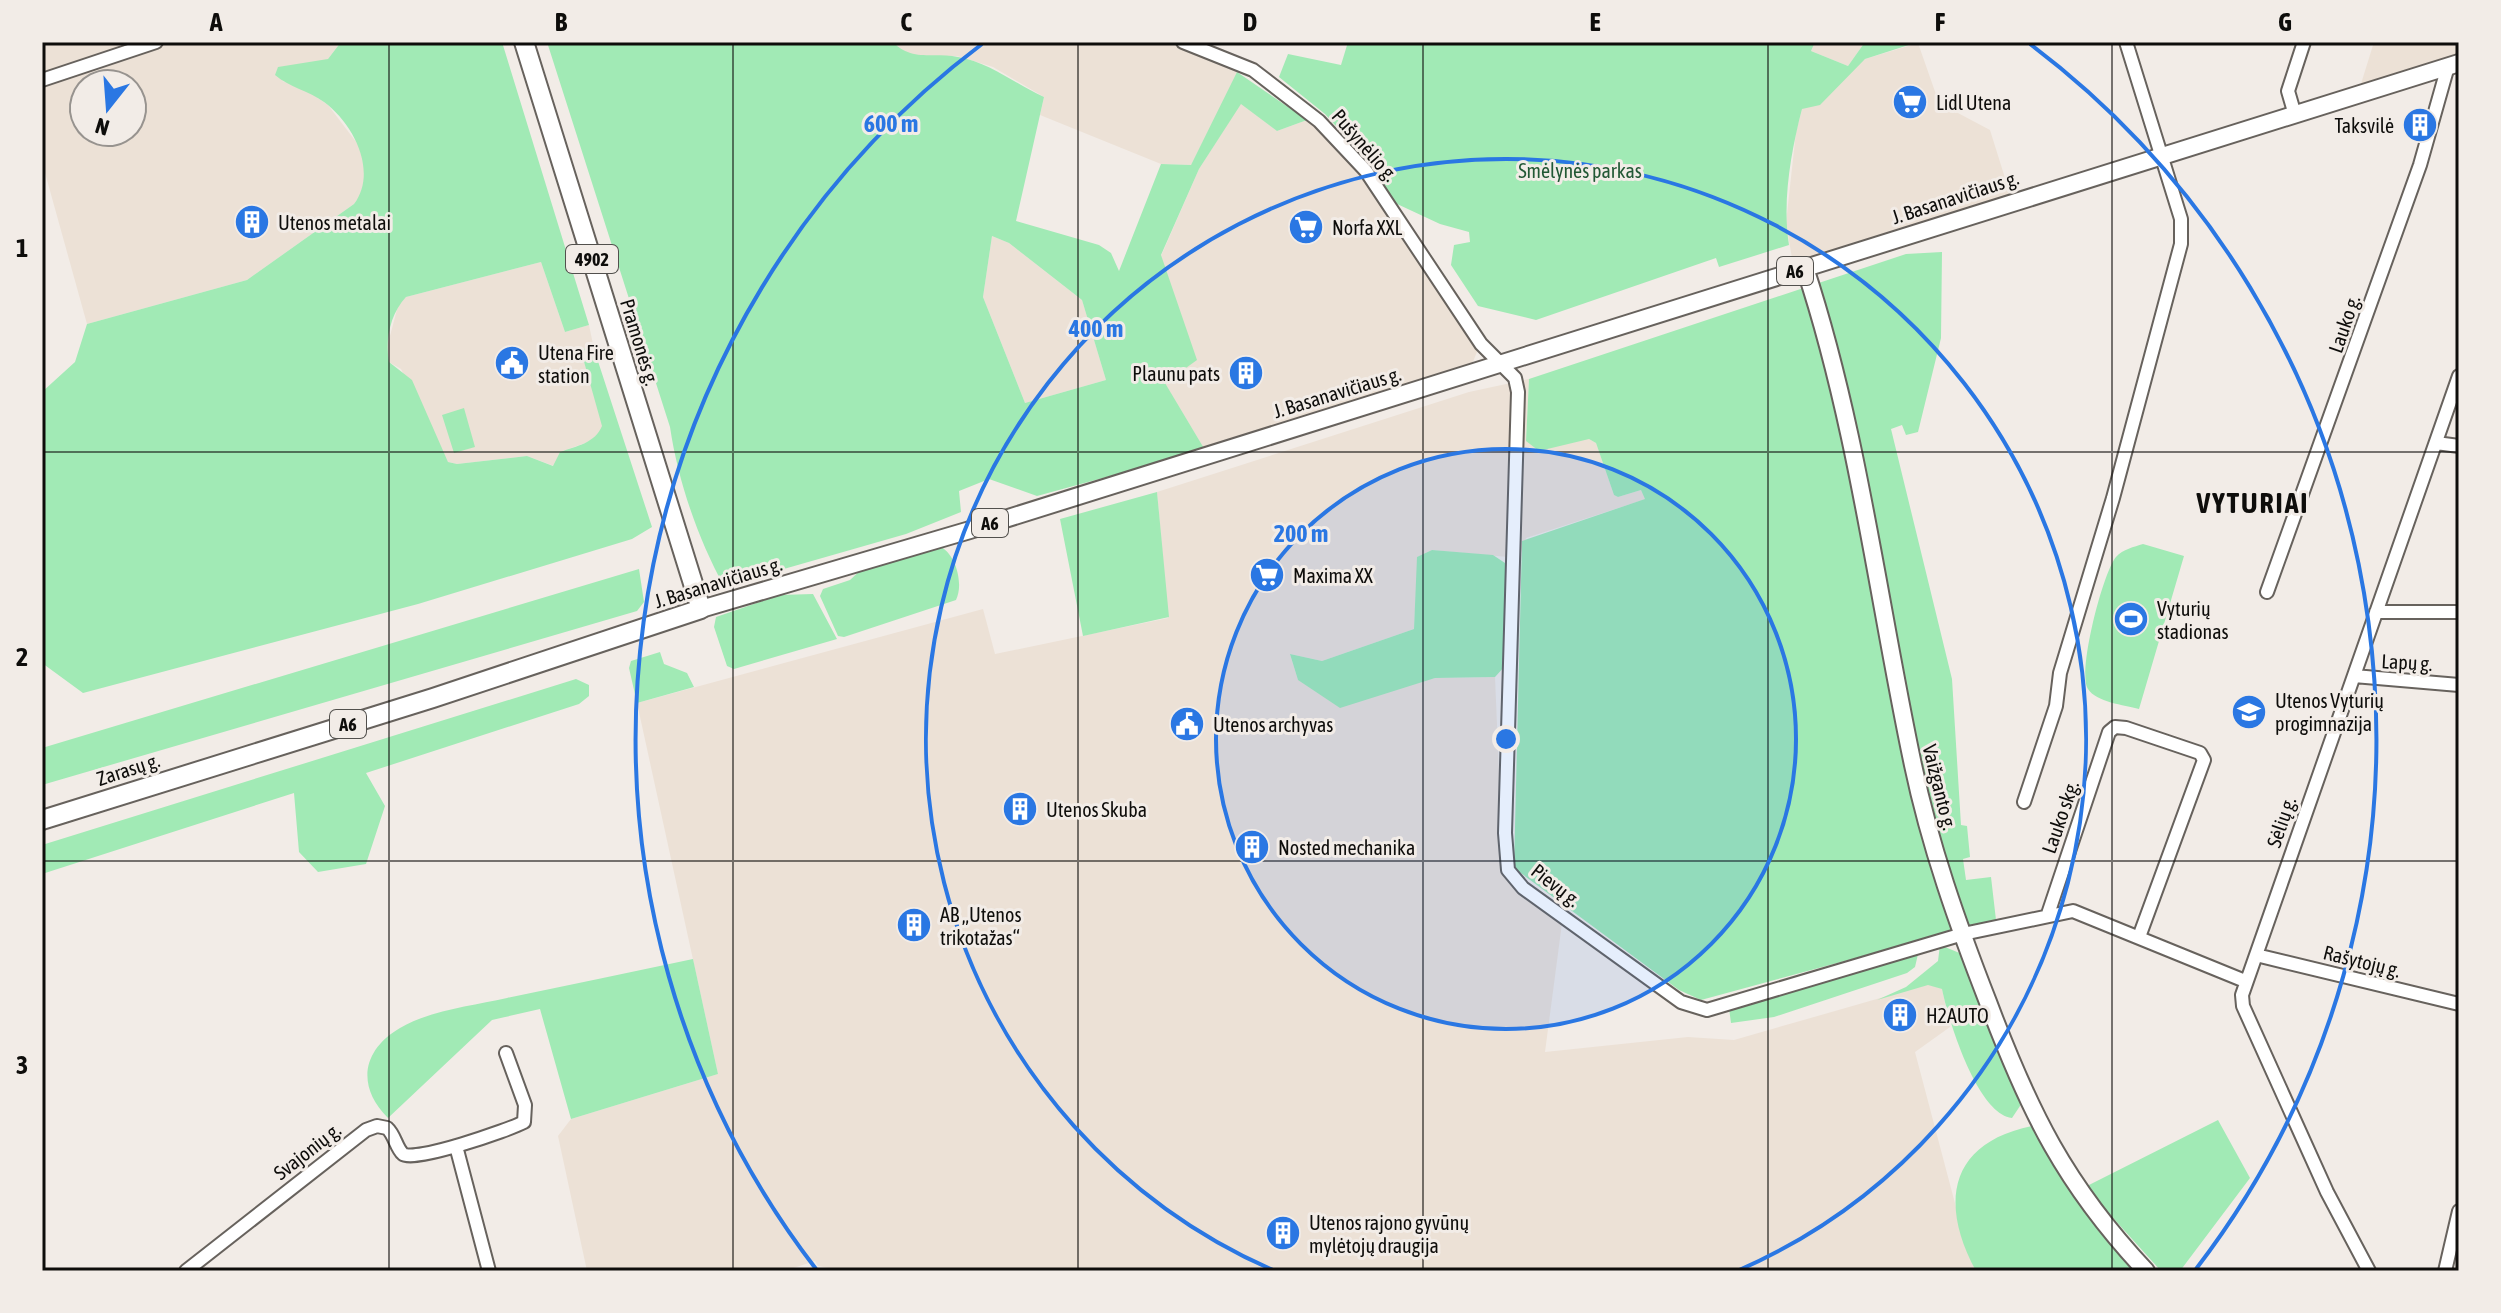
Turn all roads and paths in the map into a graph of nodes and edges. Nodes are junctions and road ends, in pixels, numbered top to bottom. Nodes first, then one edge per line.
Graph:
1 (156, 42) edge
2 (524, 42) edge
3 (1183, 42) edge
4 (2126, 42) edge
5 (2304, 42) edge
6 (2453, 64) edge
7 (42, 80) edge
8 (2295, 115) junction
9 (2161, 155) junction
10 (1805, 268) junction
11 (1498, 365) junction
12 (2459, 376) edge
13 (2436, 443) junction
14 (2459, 446) edge
15 (2267, 592) dead end
16 (701, 609) junction
17 (2376, 612) junction
18 (2459, 612) edge
19 (2354, 676) junction
20 (2459, 685) edge
21 (228, 761) joint
22 (2024, 802) dead end
23 (42, 820) edge
24 (2048, 914) junction
25 (1963, 934) junction
26 (2139, 937) junction
27 (2256, 955) junction
28 (2245, 981) junction
29 (2459, 1004) edge
30 (506, 1053) dead end
31 (456, 1146) junction
32 (2459, 1211) edge
33 (186, 1271) edge
34 (489, 1271) edge
35 (2146, 1271) edge
36 (2369, 1271) edge
37 (2445, 1271) edge

1 - 7 street
2 - 16 highway, Pramonės g. / 4902
3 - 11 street, Pušynėlio g.
4 - 9 street
5 - 8 street
6 - 8 main road, J. Basanavičiaus g. / A6
6 - 15 street, Lauko g.
8 - 9 main road, J. Basanavičiaus g. / A6
9 - 10 main road, J. Basanavičiaus g. / A6
9 - 22 street
10 - 11 main road, J. Basanavičiaus g. / A6
10 - 25 main road, Vaižganto g.
11 - 16 main road, J. Basanavičiaus g. / A6
11 - 25 street, Pievų g.
12 - 13 street, Sėlių g.
13 - 14 street
13 - 17 street, Sėlių g.
16 - 21 highway, J. Basanavičiaus g. / A6
17 - 18 street
17 - 19 street, Sėlių g.
19 - 20 street, Lapų g.
19 - 27 street, Sėlių g.
21 - 23 highway, Zarasų g. / A6
24 - 25 street
24 - 26 street
24 - 26 street, Lauko skg.
25 - 35 main road, Vaižganto g.
26 - 28 street
27 - 28 street, Sėlių g.
27 - 29 street, Rašytojų g.
28 - 36 street, Sėlių g.
30 - 31 street, Svajonių g.
31 - 33 street, Svajonių g.
31 - 34 street
32 - 37 street

